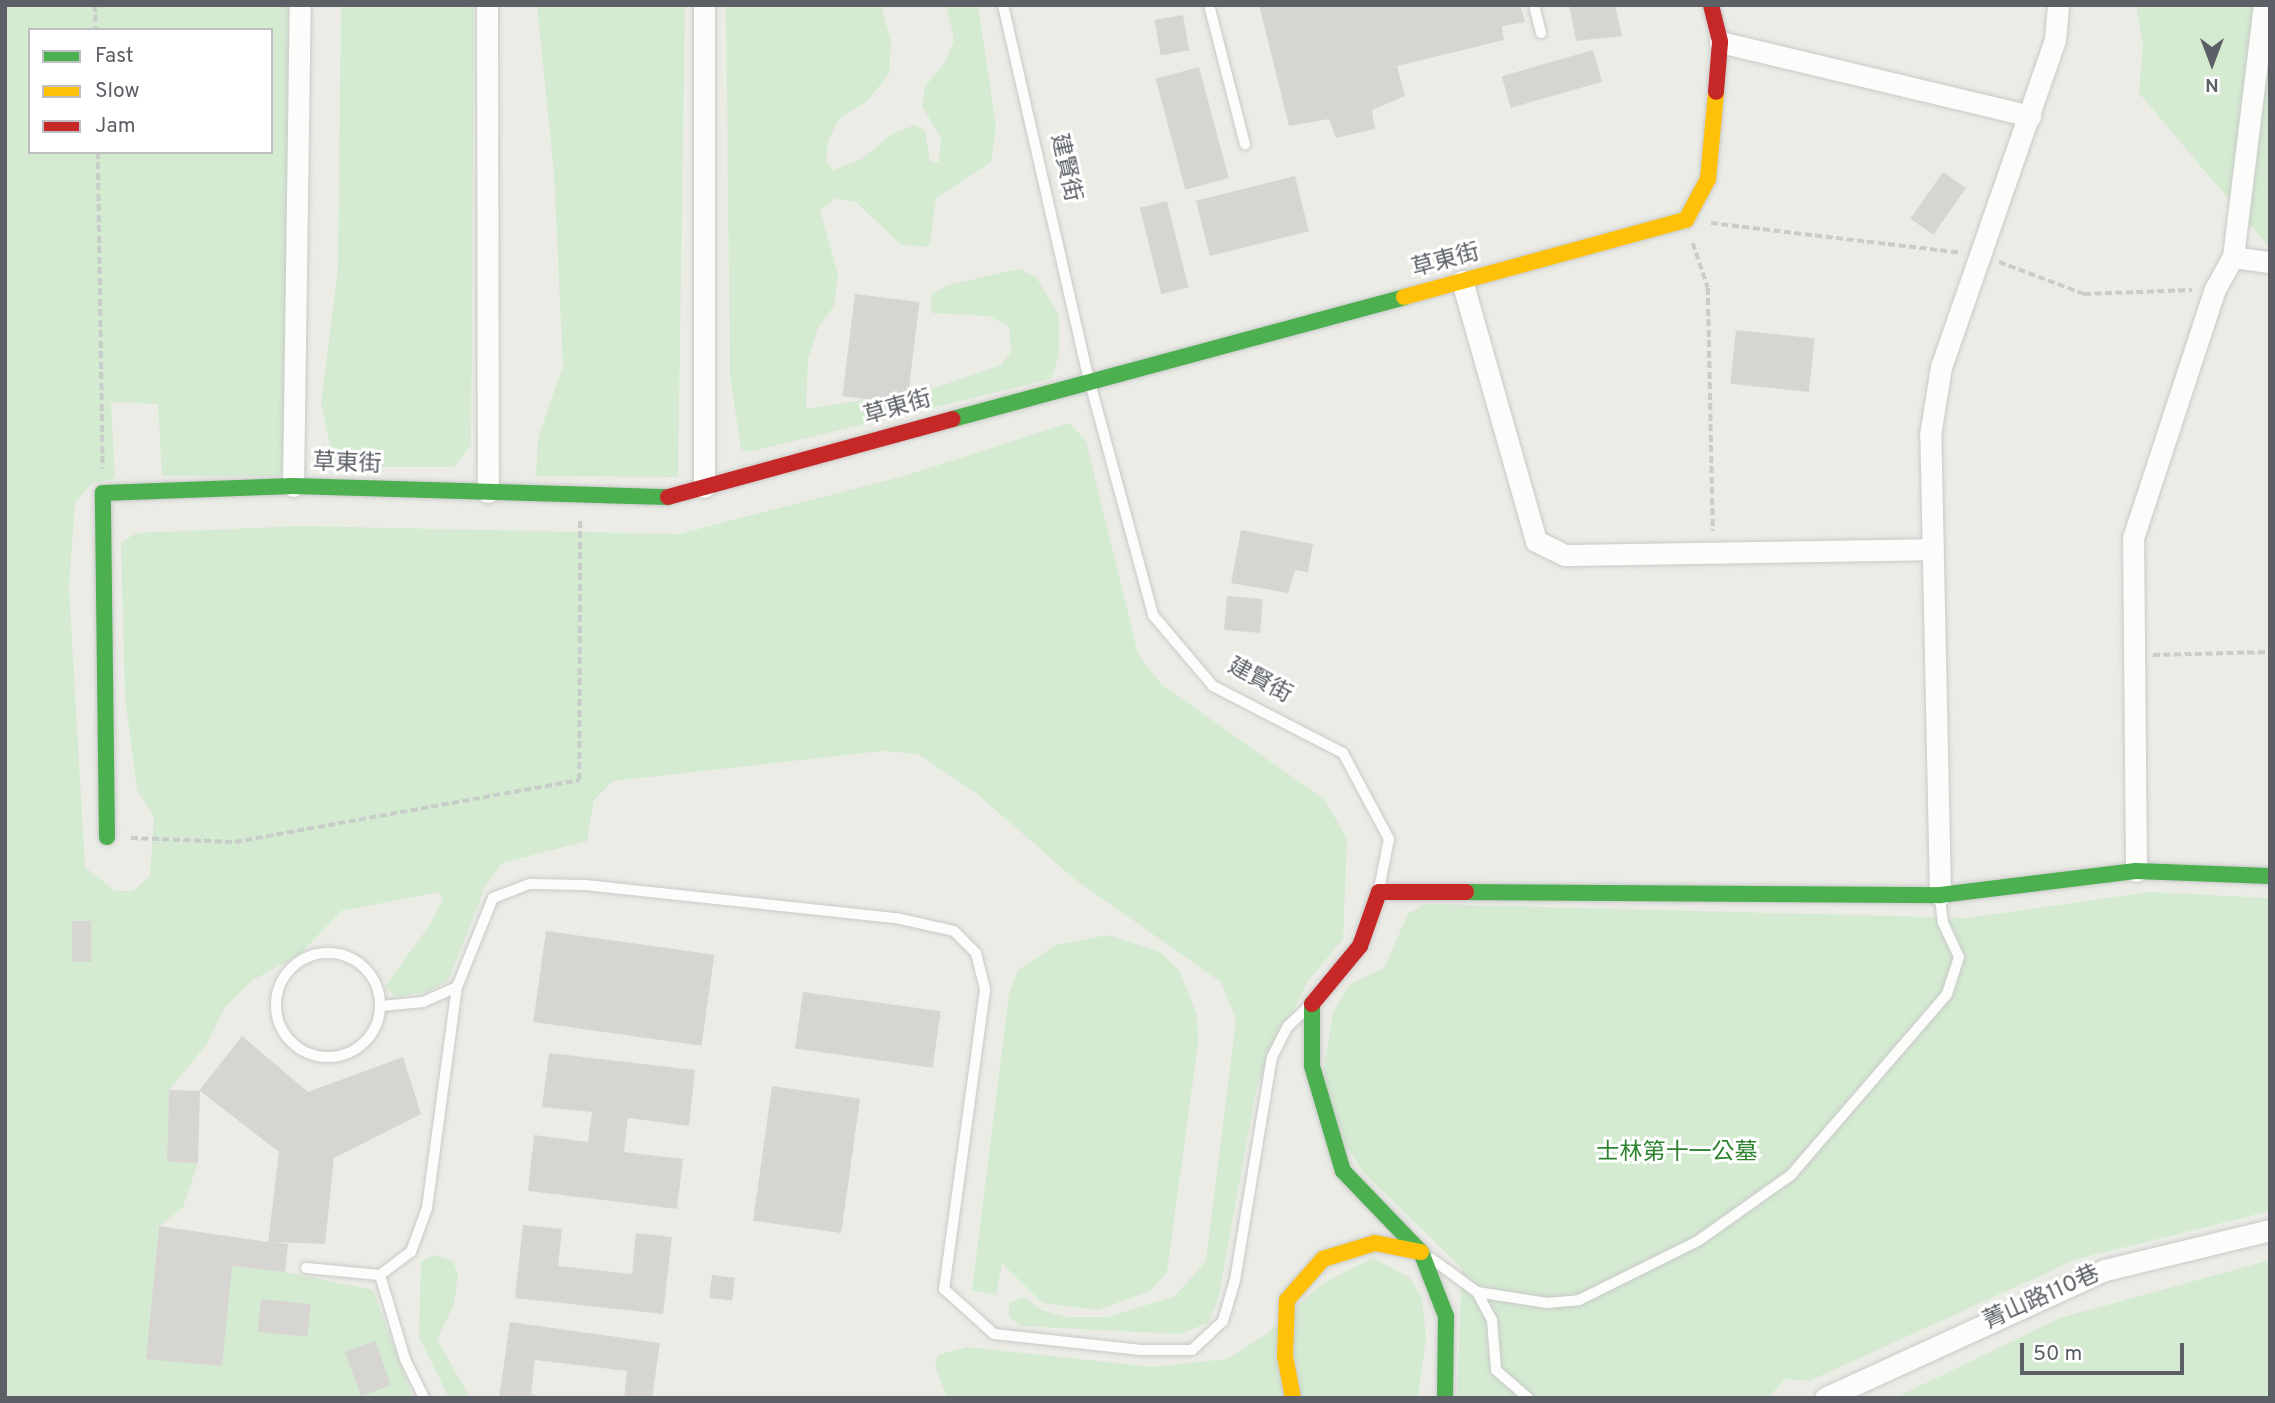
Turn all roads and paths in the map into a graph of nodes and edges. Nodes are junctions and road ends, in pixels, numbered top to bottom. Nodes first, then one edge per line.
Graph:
1 (95, 5) edge
2 (300, 5) edge
3 (487, 5) edge
4 (704, 5) edge
5 (1003, 5) edge
6 (1209, 5) edge
7 (1534, 5) edge
8 (1711, 5) edge
9 (2057, 5) edge
10 (2264, 5) edge
11 (96, 28) edge
12 (1541, 33) dead end
13 (1720, 42) junction
14 (2030, 116) junction
15 (1245, 144) dead end
16 (98, 154) edge
17 (1686, 220) junction
18 (1981, 255) junction
19 (2233, 257) junction
20 (2270, 262) edge
21 (1462, 281) junction
22 (2215, 289) junction
23 (1089, 379) junction
24 (293, 486) junction
25 (704, 487) junction
26 (488, 492) junction
27 (103, 493) junction
28 (580, 494) junction
29 (1933, 549) junction
30 (1714, 554) junction
31 (2270, 652) edge
32 (2130, 656) junction
33 (107, 837) joint
34 (2136, 871) junction
35 (2270, 876) edge
36 (1379, 892) junction
37 (1940, 895) junction
38 (457, 987) junction
39 (1312, 1004) junction
40 (381, 1006) junction
41 (2270, 1230) edge
42 (1421, 1251) junction
43 (306, 1268) dead end
44 (380, 1275) junction
45 (1477, 1292) junction
46 (424, 1398) edge
47 (1293, 1398) edge
48 (1445, 1398) edge
49 (1528, 1398) edge
50 (1825, 1398) edge

1 - 11 path
2 - 24 street
3 - 26 street
4 - 25 street
5 - 23 lane, 建賢街
6 - 15 lane
7 - 12 lane
8 - 13 street
9 - 14 street
10 - 19 street
13 - 14 street
13 - 17 street
14 - 18 street
16 - 27 path
17 - 18 path
17 - 21 street, 草東街
17 - 30 path
18 - 22 path
18 - 29 street
19 - 20 street
19 - 22 street
21 - 23 street, 草東街
21 - 30 street
22 - 32 street
23 - 25 street, 草東街
23 - 36 lane, 建賢街
24 - 26 street, 草東街
24 - 27 street, 草東街
25 - 28 street, 草東街
26 - 28 street, 草東街
27 - 33 street
28 - 33 path
29 - 30 street
29 - 37 street
31 - 32 path
32 - 34 street
34 - 35 street
34 - 37 street
36 - 37 street
36 - 39 street, 建賢街
37 - 45 lane
38 - 39 lane
38 - 40 lane
38 - 44 lane
39 - 42 street
40 - 40 lane
41 - 50 street, 菁山路110巷
42 - 45 lane
42 - 47 street
42 - 48 street
43 - 44 lane
44 - 46 lane
45 - 49 lane

